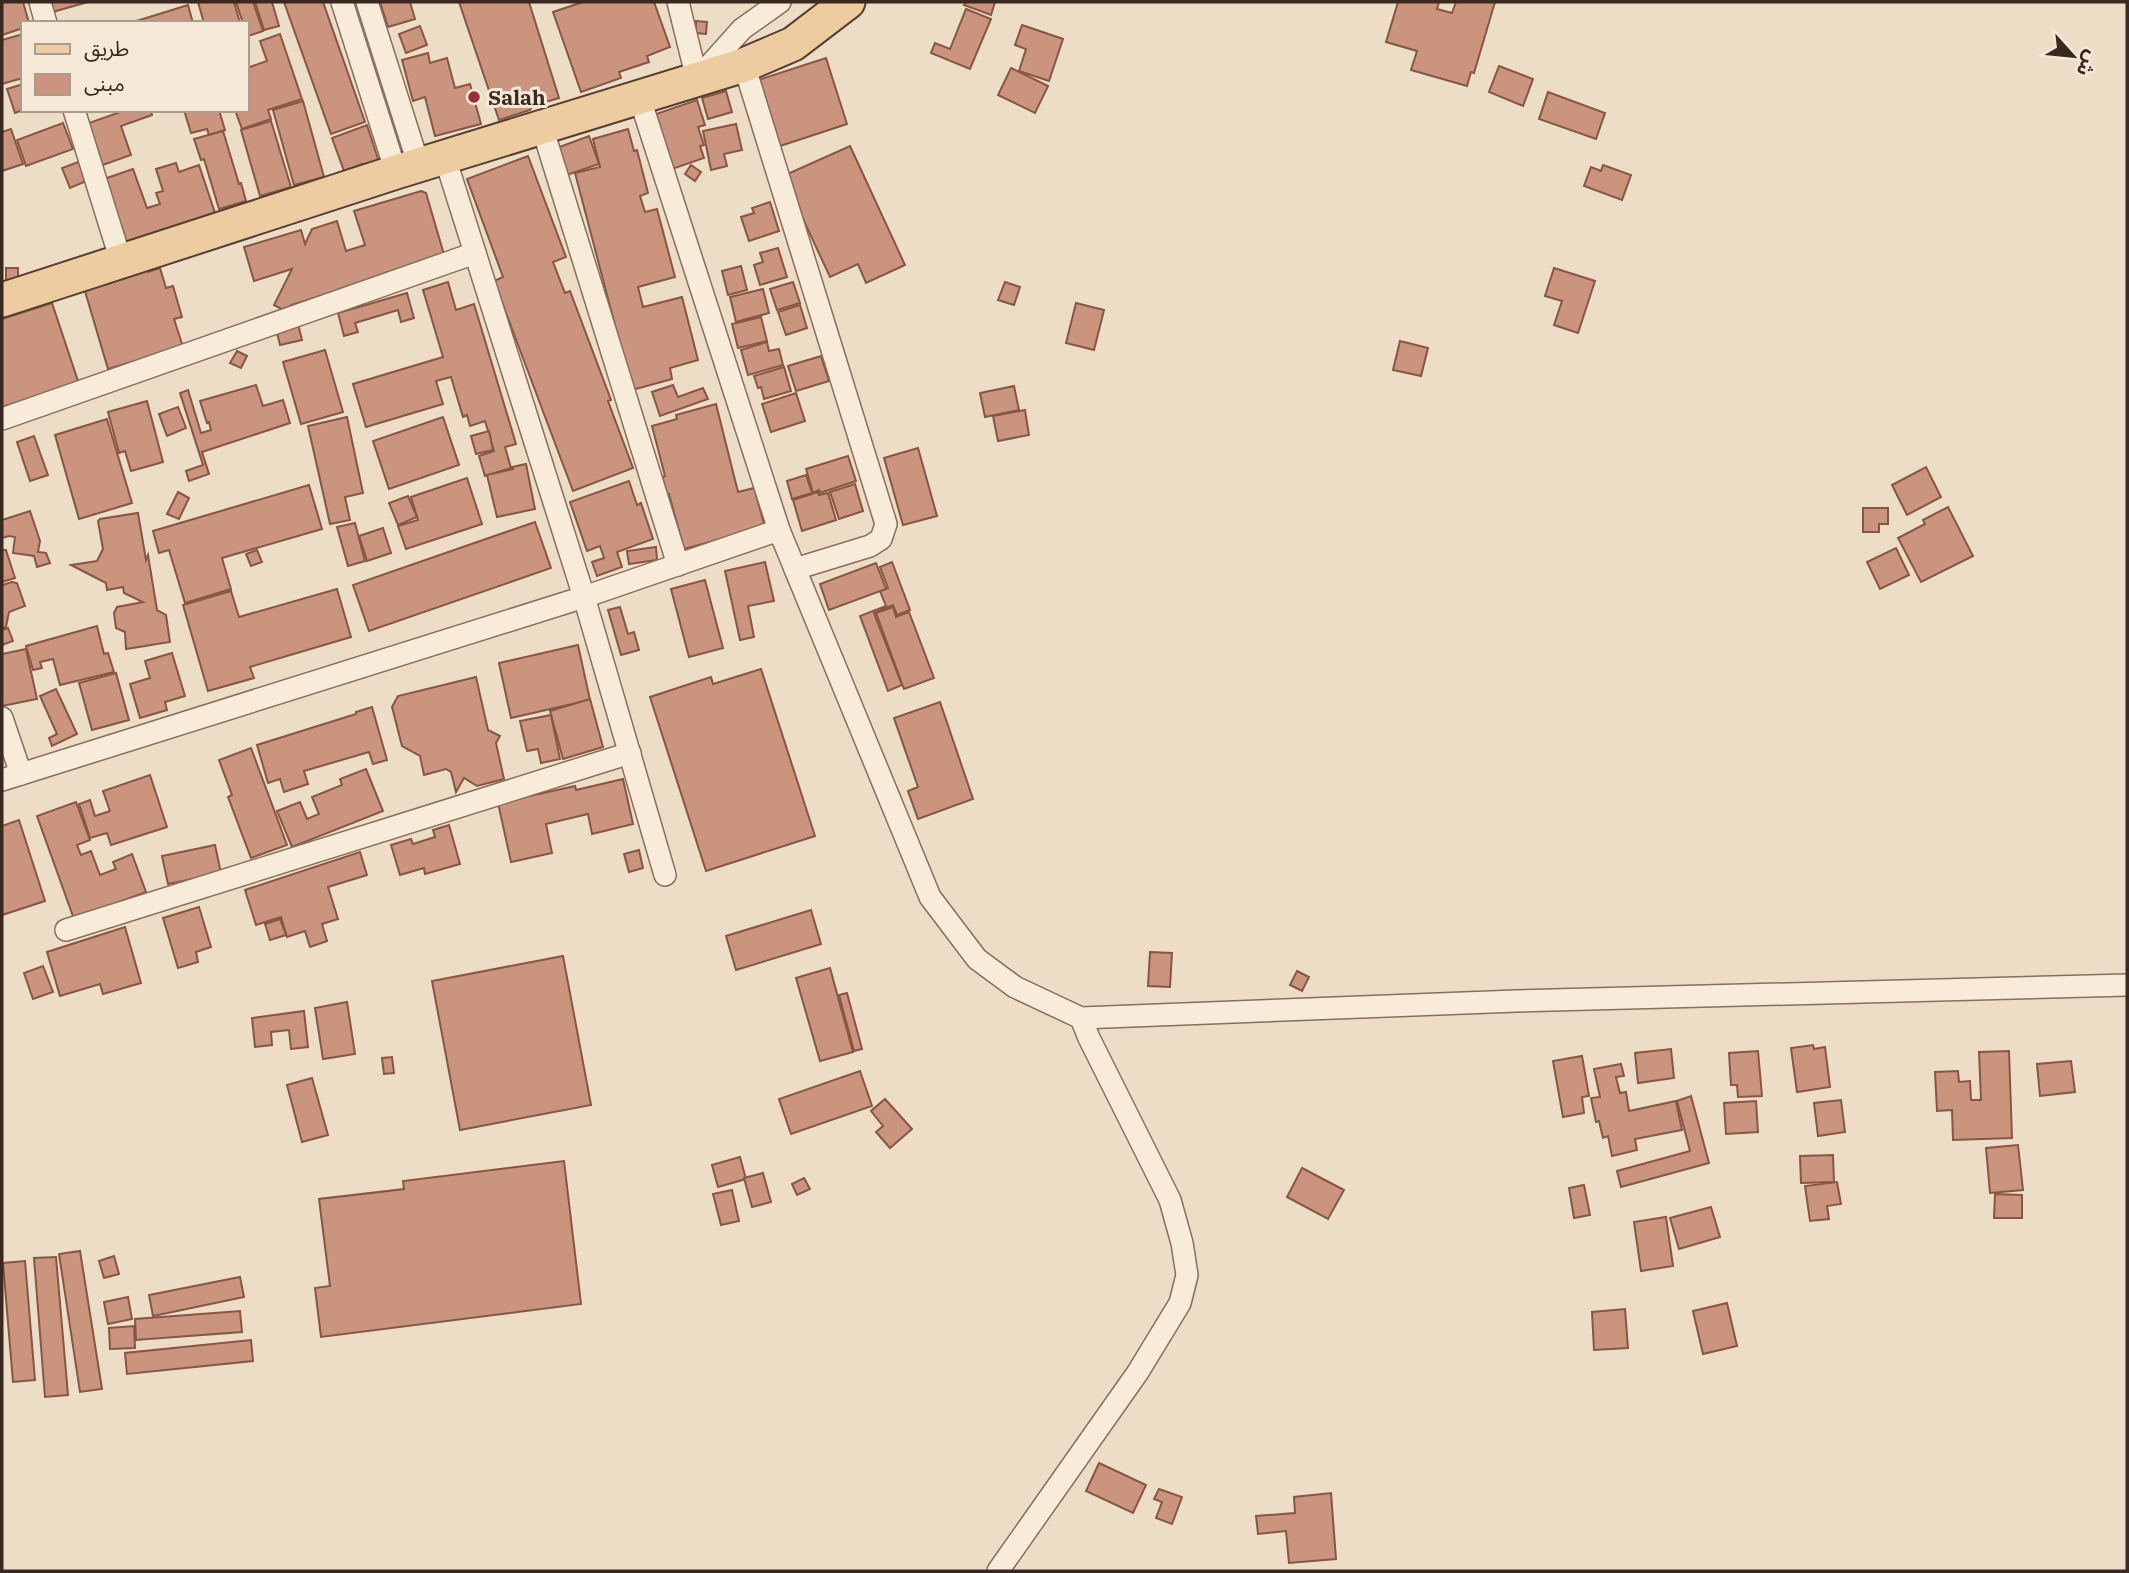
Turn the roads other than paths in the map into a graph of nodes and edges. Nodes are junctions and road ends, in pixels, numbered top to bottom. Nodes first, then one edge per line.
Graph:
1 (40, 2) edge
2 (342, 2) edge
3 (367, 2) edge
4 (677, 2) edge
5 (780, 2) edge
6 (832, 8) edge
7 (45, 21) edge
8 (744, 65) junction
9 (697, 79) junction
10 (639, 96) junction
11 (75, 112) edge
12 (542, 127) junction
13 (420, 165) junction
14 (475, 253) junction
15 (121, 261) junction
16 (2, 300) edge
17 (2, 419) edge
18 (779, 530) junction
19 (678, 565) junction
20 (796, 569) junction
21 (584, 597) junction
22 (2, 718) edge
23 (630, 753) junction
24 (11, 777) edge
25 (666, 875) dead end
26 (66, 930) dead end
27 (2127, 985) edge
28 (1081, 1018) junction
29 (998, 1571) edge

1 - 7 street
2 - 13 street
3 - 13 street
4 - 9 street
5 - 9 street
6 - 8 main road
8 - 9 main road
8 - 20 street
9 - 10 main road
10 - 12 main road
10 - 18 street
11 - 15 street
12 - 13 main road
12 - 19 street
13 - 14 street
13 - 15 main road
14 - 17 street
14 - 21 street
15 - 16 main road
18 - 19 street
18 - 20 street
19 - 21 street
20 - 28 street
21 - 23 street
21 - 24 street
22 - 24 street
23 - 25 street
23 - 26 street
27 - 28 street
28 - 29 street

